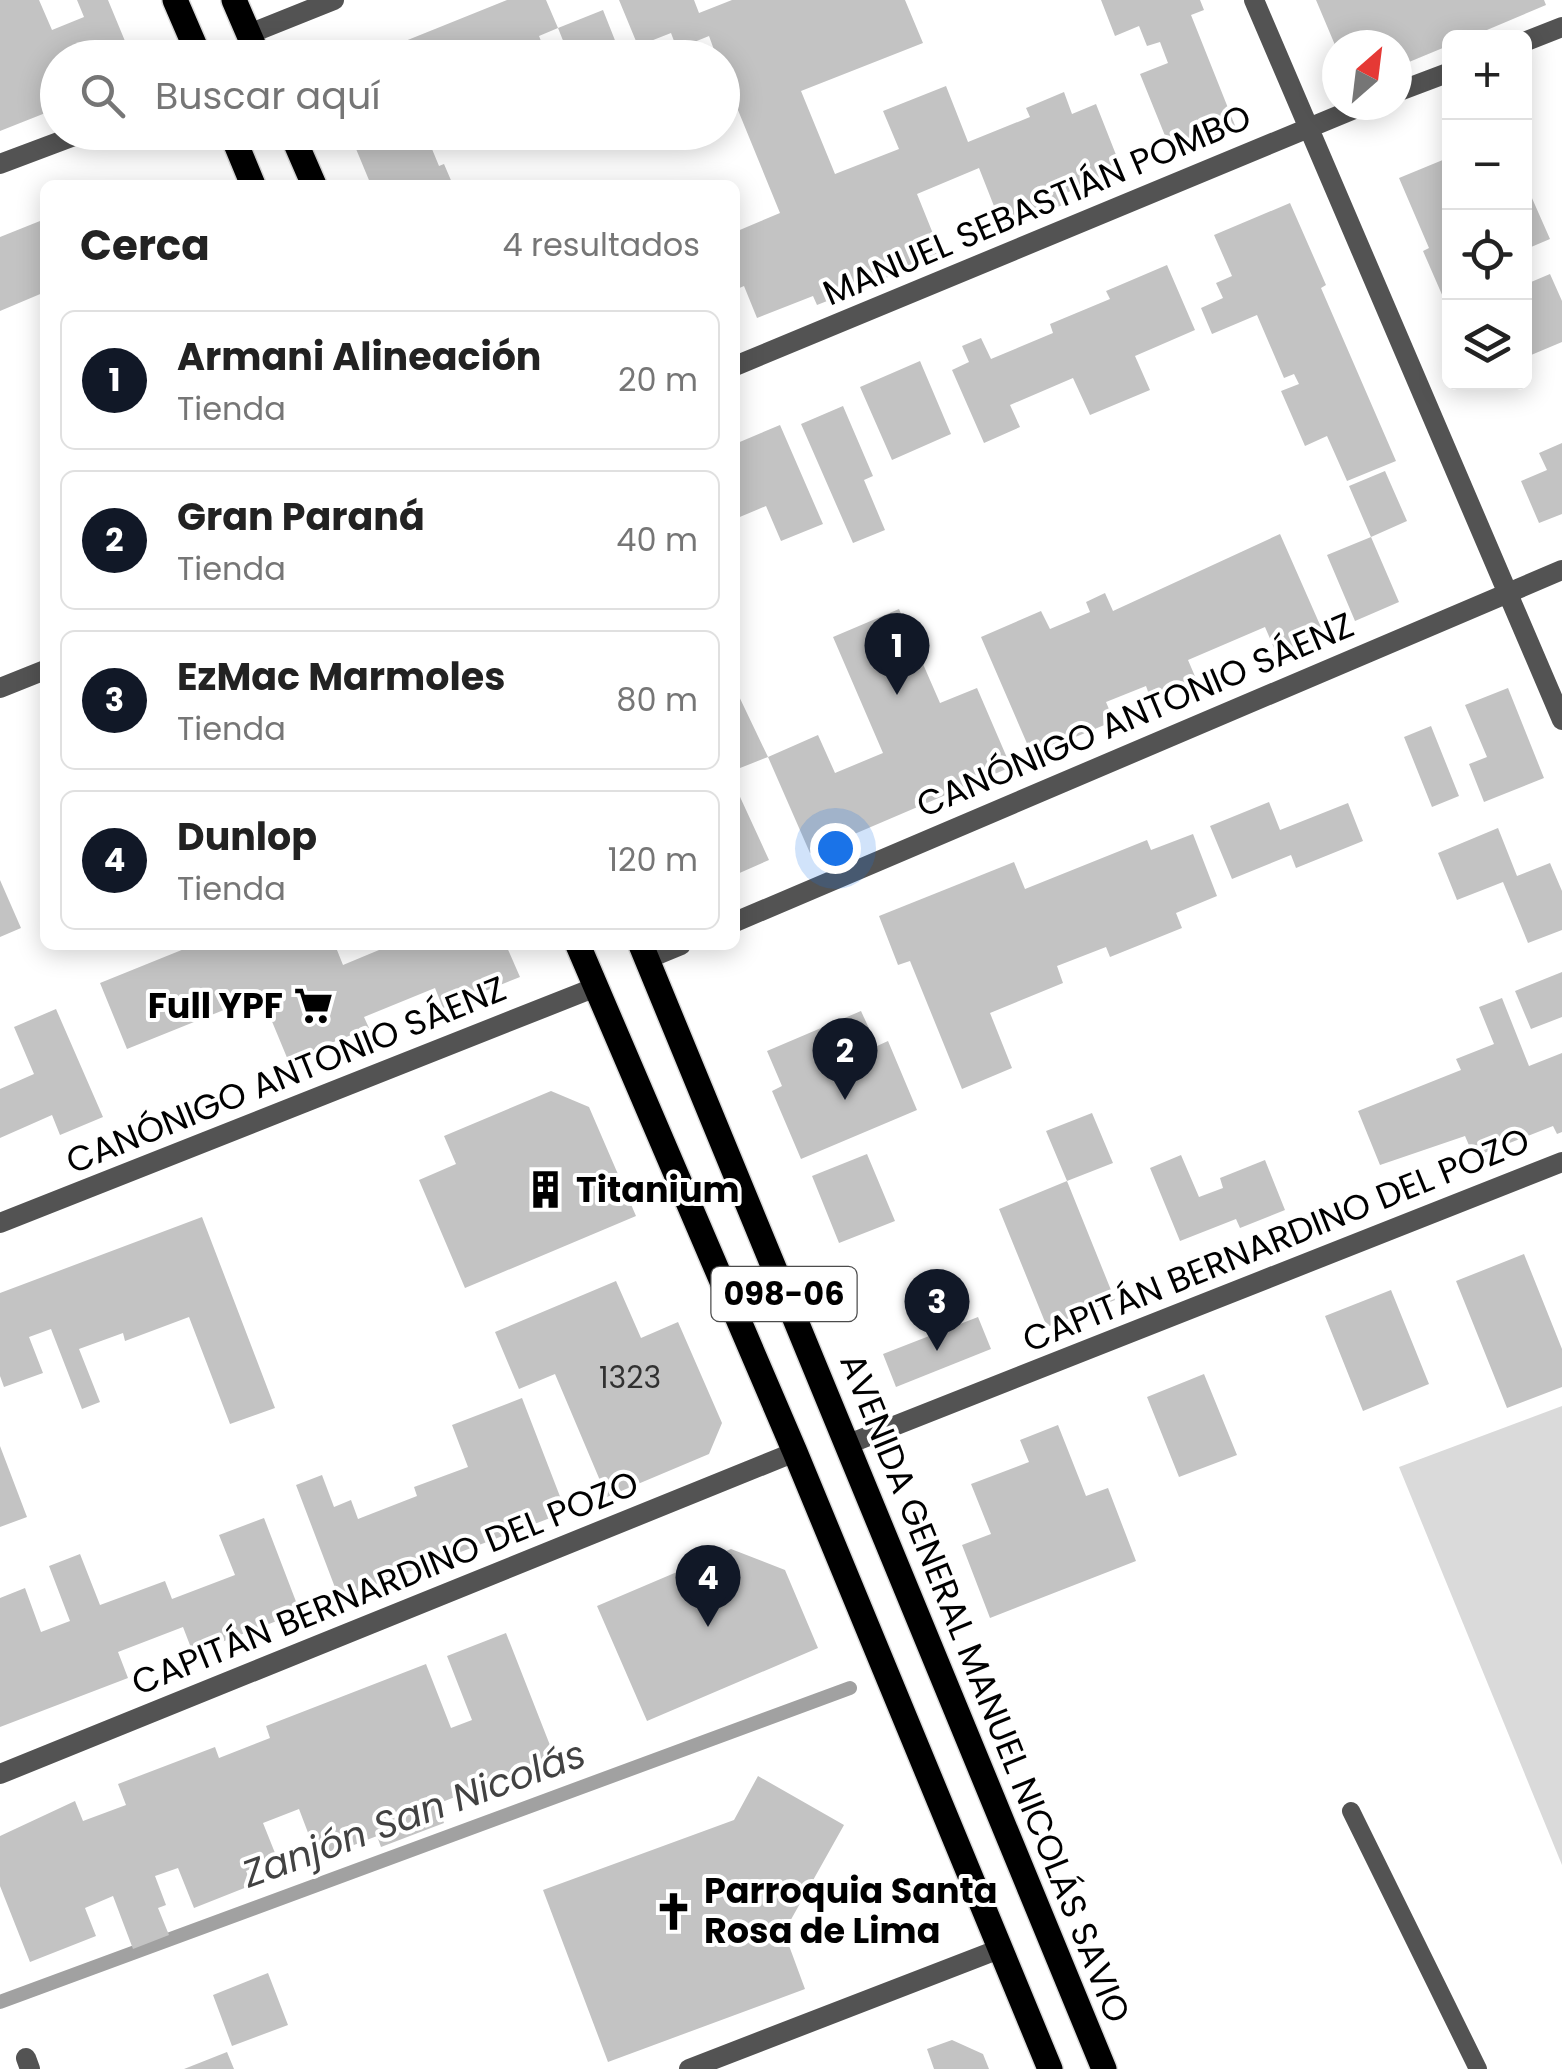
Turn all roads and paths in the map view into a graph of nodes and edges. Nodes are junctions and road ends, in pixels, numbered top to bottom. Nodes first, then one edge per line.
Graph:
1 (175, 0) edge
2 (234, 0) edge
3 (334, 0) edge
4 (1254, 0) edge
5 (1562, 28) edge
6 (1532, 39) edge
7 (192, 40) edge
8 (251, 40) edge
9 (264, 40) edge
10 (1442, 75) edge
11 (1412, 86) edge
12 (1326, 120) edge
13 (1306, 128) junction
14 (40, 149) edge
15 (239, 150) edge
16 (299, 150) edge
17 (0, 164) edge
18 (251, 180) edge
19 (312, 180) edge
20 (740, 364) edge
21 (1562, 570) edge
22 (1506, 592) junction
23 (40, 672) edge
24 (0, 688) edge
25 (1562, 720) edge
26 (740, 920) edge
27 (580, 950) edge
28 (644, 952) edge
29 (596, 987) junction
30 (1562, 1162) edge
31 (0, 1223) edge
32 (846, 1444) junction
33 (795, 1452) junction
34 (0, 1774) edge
35 (1351, 1811) dead end
36 (1002, 1948) junction
37 (689, 2069) edge
38 (1050, 2069) edge
39 (1104, 2069) edge
40 (1478, 2069) edge

1 - 7 main road
2 - 8 main road
3 - 9 street
4 - 13 street
5 - 6 street
10 - 11 street
12 - 13 street, MANUEL SEBASTIÁN POMBO
13 - 20 street, MANUEL SEBASTIÁN POMBO
13 - 22 street
14 - 17 street
15 - 18 main road
16 - 19 main road
21 - 22 street, CANÓNIGO ANTONIO SÁENZ
22 - 25 street
22 - 26 street, CANÓNIGO ANTONIO SÁENZ
23 - 24 street
27 - 29 main road, 098-06
28 - 32 main road, AVENIDA GENERAL MANUEL NICOLÁS SAVIO / 098-06
29 - 31 street, CANÓNIGO ANTONIO SÁENZ
29 - 33 main road, 098-06
30 - 32 street, CAPITÁN BERNARDINO DEL POZO
32 - 39 main road, AVENIDA GENERAL MANUEL NICOLÁS SAVIO / 098-06
33 - 34 street, CAPITÁN BERNARDINO DEL POZO
33 - 36 main road, 098-06
35 - 40 lane
36 - 37 street
36 - 38 main road, 098-06

